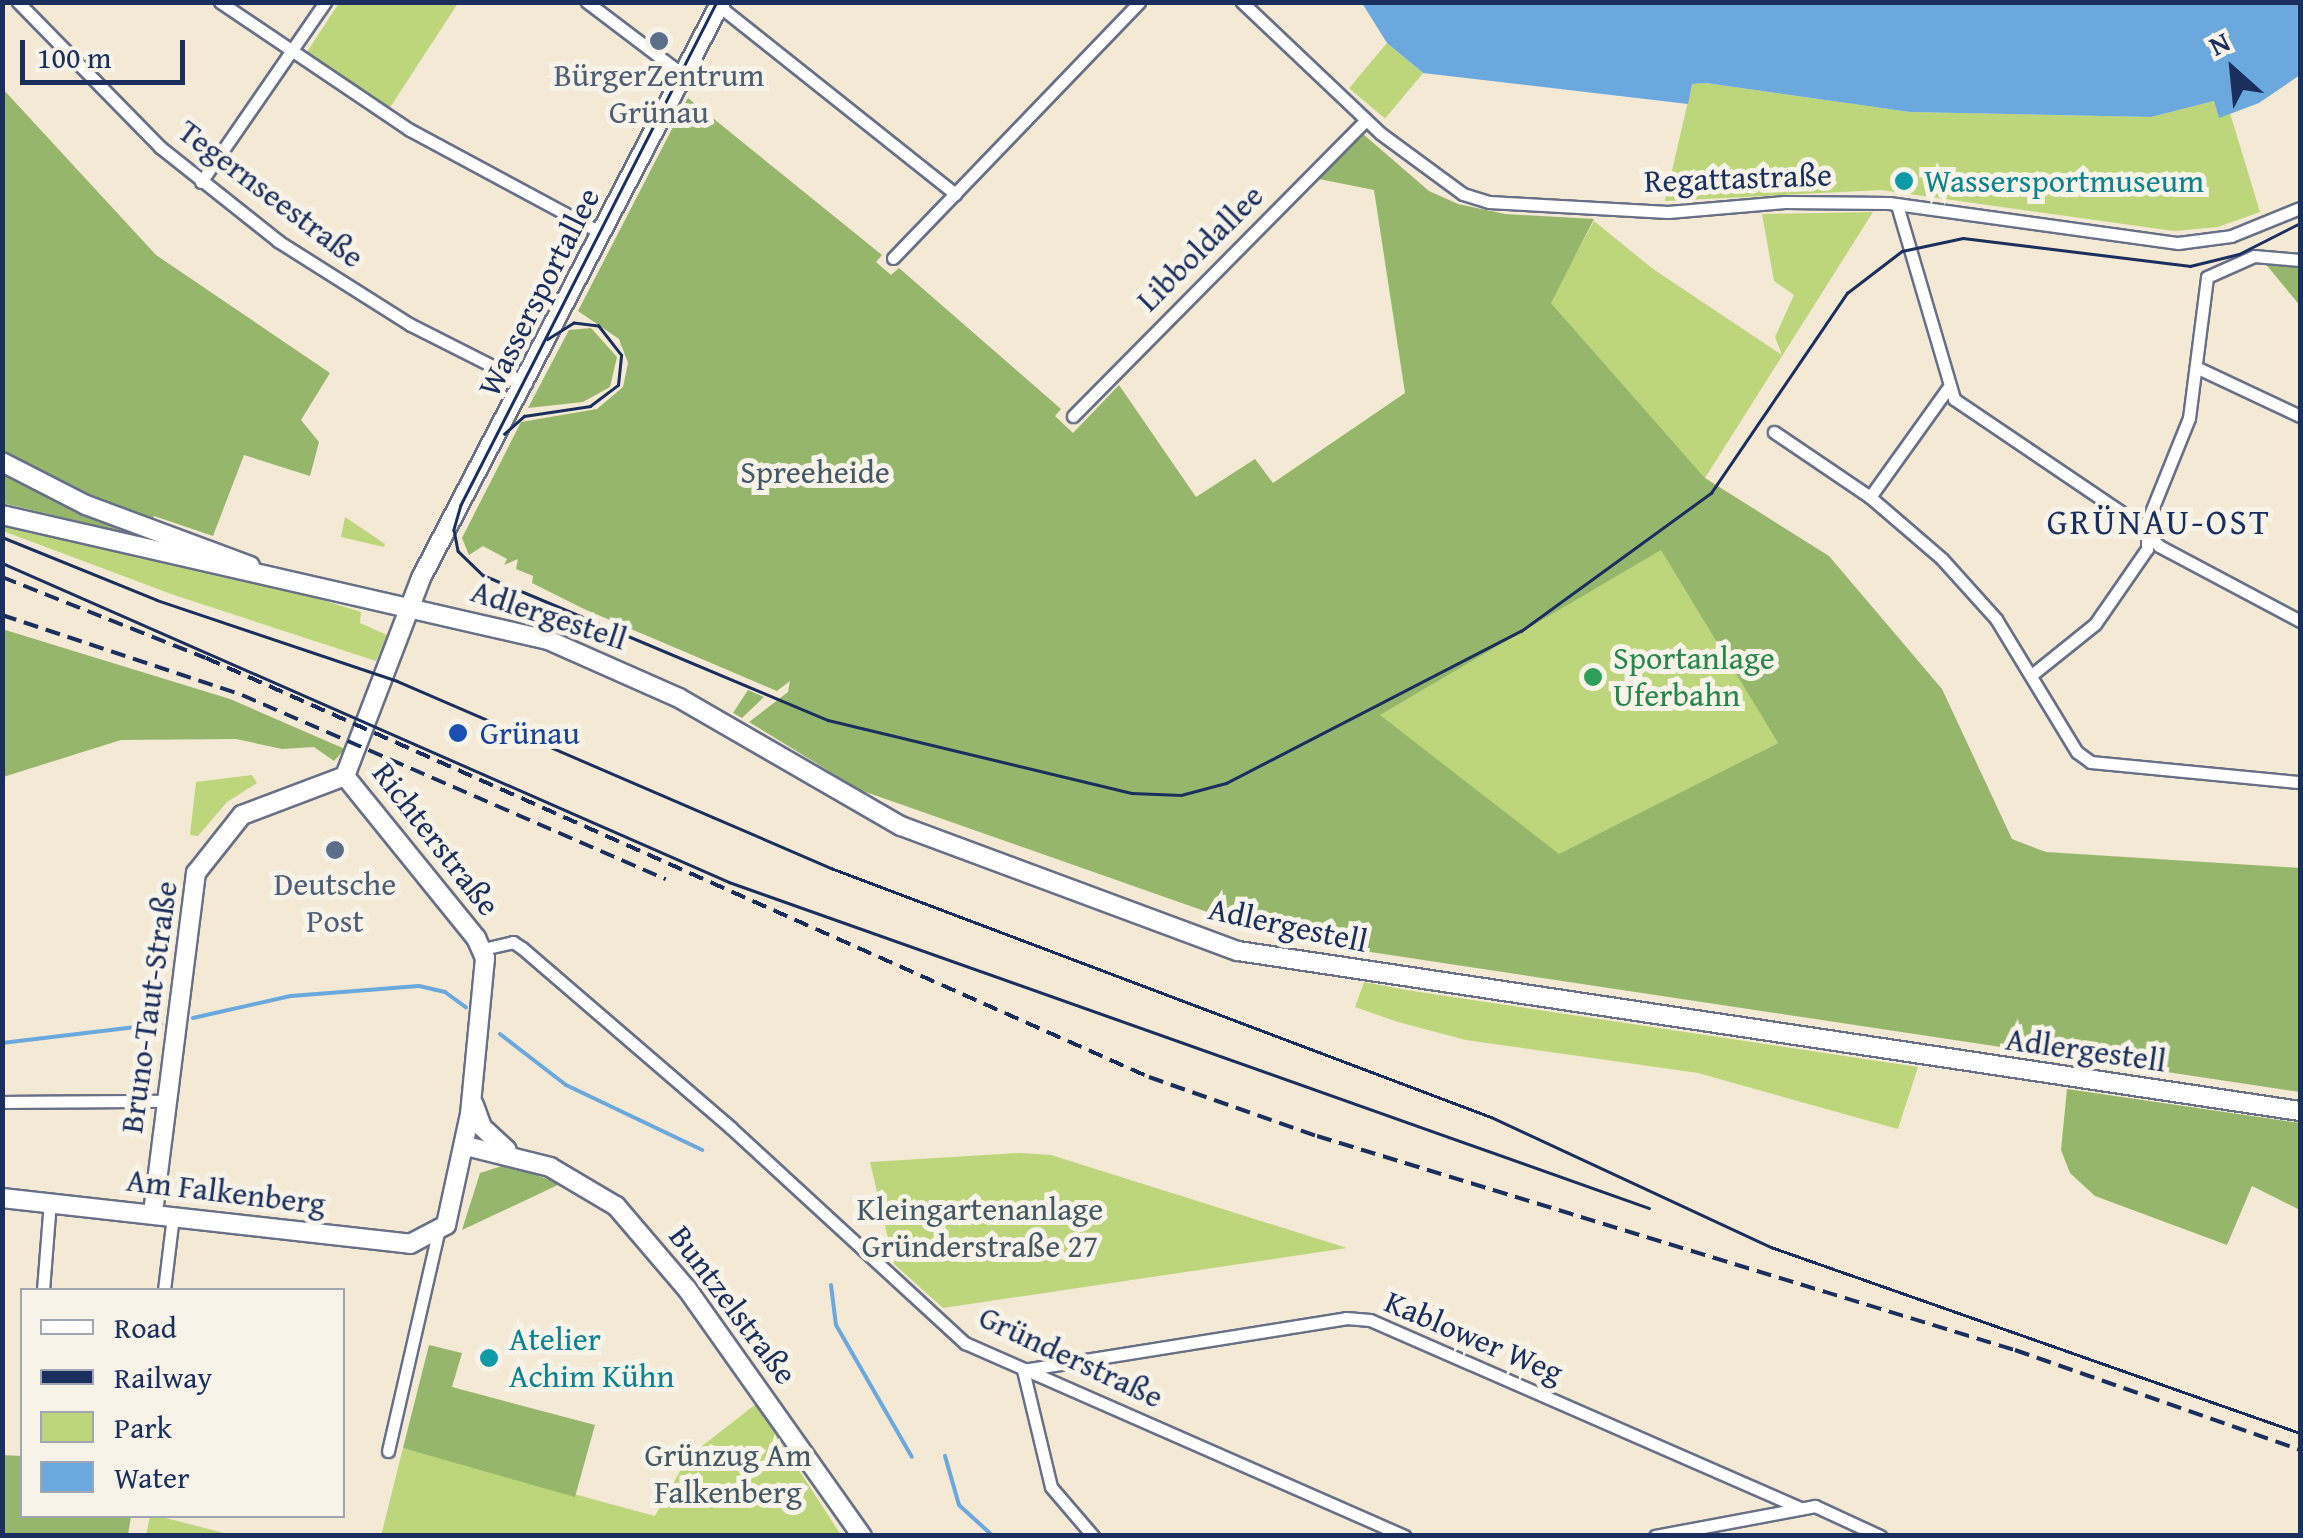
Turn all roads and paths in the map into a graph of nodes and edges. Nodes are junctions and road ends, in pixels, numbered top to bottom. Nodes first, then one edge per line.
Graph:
1 (18, 2) edge
2 (220, 2) edge
3 (325, 2) edge
4 (588, 2) edge
5 (1138, 2) edge
6 (1242, 2) edge
7 (720, 4) edge
8 (291, 53) junction
9 (683, 75) junction
10 (1366, 120) junction
11 (201, 182) junction
12 (955, 194) junction
13 (1897, 205) junction
14 (2300, 208) edge
15 (603, 234) junction
16 (2231, 236) junction
17 (893, 258) dead end
18 (2242, 260) junction
19 (2300, 260) edge
20 (2198, 368) junction
21 (526, 384) junction
22 (1948, 388) junction
23 (1073, 416) dead end
24 (2300, 416) edge
25 (1774, 432) dead end
26 (2, 462) edge
27 (1870, 497) junction
28 (2, 514) edge
29 (2147, 534) junction
30 (268, 574) junction
31 (410, 607) junction
32 (2300, 621) edge
33 (2034, 673) junction
34 (344, 776) junction
35 (2300, 782) edge
36 (482, 949) junction
37 (472, 1099) junction
38 (165, 1100) junction
39 (2, 1102) edge
40 (2300, 1111) edge
41 (466, 1146) junction
42 (516, 1156) junction
43 (2, 1198) edge
44 (50, 1202) junction
45 (153, 1213) junction
46 (172, 1216) junction
47 (438, 1232) junction
48 (43, 1288) edge
49 (164, 1288) edge
50 (1023, 1370) junction
51 (388, 1450) dead end
52 (1800, 1508) junction
53 (862, 1536) edge
54 (1093, 1536) edge
55 (1405, 1536) edge
56 (1655, 1536) edge
57 (1880, 1536) edge

1 - 11 street, Tegernseestraße
2 - 8 street
3 - 8 street
4 - 9 street
5 - 12 street
6 - 10 street, Regattastraße
7 - 9 main road, Wassersportallee
7 - 12 street
8 - 11 street
8 - 15 street
9 - 15 main road, Wassersportallee
10 - 13 street, Regattastraße
10 - 23 street, Libboldallee
11 - 21 street, Tegernseestraße
12 - 17 street
13 - 16 street, Regattastraße
13 - 22 street
14 - 16 street, Regattastraße
15 - 21 main road, Wassersportallee
16 - 18 street
18 - 19 street
18 - 20 street
20 - 24 street
20 - 29 street
21 - 31 main road, Wassersportallee
22 - 27 street
22 - 29 street
25 - 27 street
26 - 30 main road, Adlergestell
27 - 33 street
28 - 30 main road, Adlergestell
29 - 32 street
29 - 33 street
30 - 31 main road, Adlergestell
31 - 34 main road, Richterstraße
31 - 40 main road, Adlergestell
33 - 35 street
34 - 36 main road, Richterstraße
34 - 38 main road, Bruno-Taut-Straße
36 - 37 main road, Richterstraße
36 - 50 street, Gründerstraße
37 - 41 main road, Richterstraße
37 - 42 main road, Buntzelstraße
38 - 39 street
38 - 45 main road, Bruno-Taut-Straße
41 - 42 main road, Buntzelstraße
41 - 47 main road, Richterstraße
42 - 53 main road, Buntzelstraße
43 - 44 main road, Am Falkenberg
44 - 45 main road, Am Falkenberg
44 - 48 street
45 - 46 main road, Am Falkenberg
46 - 47 main road, Am Falkenberg
46 - 49 street
47 - 51 street
50 - 52 street, Kablower Weg
50 - 54 street
50 - 55 street, Gründerstraße
52 - 56 street
52 - 57 street, Kablower Weg

